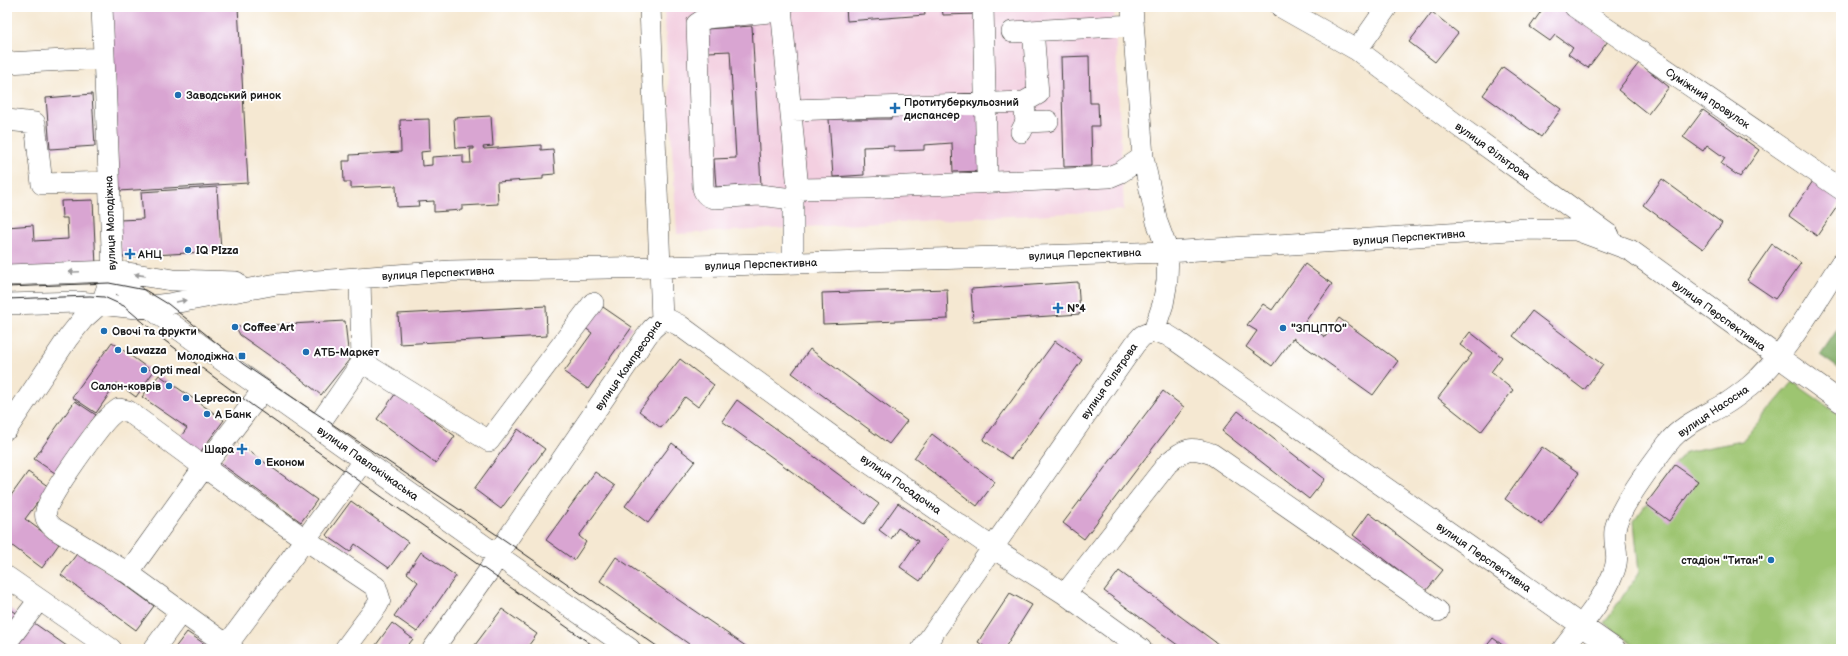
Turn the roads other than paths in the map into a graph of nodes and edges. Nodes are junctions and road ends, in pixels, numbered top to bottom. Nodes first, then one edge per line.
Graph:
1 (102, 7) edge
2 (650, 7) edge
3 (984, 7) edge
4 (1281, 7) edge
5 (1387, 7) edge
6 (1576, 7) edge
7 (782, 9) edge
8 (1133, 16) edge
9 (1012, 32) dead end
10 (1034, 42) dead end
11 (1357, 50) junction
12 (104, 58) junction
13 (7, 62) edge
14 (985, 103) junction
15 (792, 110) junction
16 (1024, 118) junction
17 (7, 120) edge
18 (1048, 121) dead end
19 (1143, 157) junction
20 (987, 171) dead end
21 (109, 182) junction
22 (1841, 189) edge
23 (796, 194) junction
24 (1630, 250) junction
25 (1168, 252) junction
26 (793, 263) junction
27 (1841, 263) edge
28 (661, 267) junction
29 (113, 271) junction
30 (7, 274) edge
31 (360, 278) junction
32 (277, 284) junction
33 (101, 303) junction
34 (593, 303) dead end
35 (7, 304) edge
36 (150, 307) junction
37 (662, 320) junction
38 (1154, 332) junction
39 (1777, 358) junction
40 (362, 362) junction
41 (263, 390) junction
42 (1841, 402) edge
43 (317, 427) junction
44 (7, 429) edge
45 (364, 460) junction
46 (204, 467) junction
47 (306, 540) junction
48 (993, 548) junction
49 (498, 555) junction
50 (128, 573) junction
51 (7, 577) edge
52 (1065, 594) junction
53 (39, 600) junction
54 (1438, 611) dead end
55 (181, 612) junction
56 (1581, 624) junction
57 (7, 642) edge
58 (230, 647) edge
59 (111, 649) edge
60 (154, 649) edge
61 (345, 649) edge
62 (433, 649) edge
63 (630, 649) edge
64 (922, 649) edge
65 (1141, 649) edge
66 (1563, 649) edge
67 (1615, 649) edge

1 - 12 street, вулиця Молодіжна
2 - 28 street, вулиця Компресорна
3 - 14 street
4 - 11 street, вулиця Фільтрова
5 - 11 street
6 - 22 street, Суміжний провулок
7 - 15 street
7 - 23 street
8 - 9 street
8 - 19 street
10 - 16 street
11 - 24 street, вулиця Фільтрова
12 - 13 street
12 - 21 street, вулиця Молодіжна
14 - 15 street
14 - 16 street
14 - 20 street
15 - 23 street
16 - 18 street
17 - 21 street
19 - 23 street
19 - 25 street
21 - 29 street, вулиця Молодіжна
23 - 26 street
24 - 25 street, вулиця Перспективна
24 - 39 street, вулиця Перспективна
25 - 26 street, вулиця Перспективна
25 - 38 street
26 - 28 street, вулиця Перспективна
27 - 39 street, вулиця Насосна
28 - 31 street, вулиця Перспективна
28 - 37 street, вулиця Компресорна
29 -> 30 street, вулиця Перспективна
32 -> 29 street, вулиця Перспективна
29 - 33 street, вулиця Молодіжна
29 - 36 street, вулиця Павлокічкаська
31 - 32 street, вулиця Перспективна
31 - 40 street
36 -> 32 street, вулиця Перспективна
33 - 35 street, вулиця Перспективна
33 - 36 street, вулиця Перспективна
33 - 44 street, вулиця Молодіжна
34 - 40 street
36 - 41 street, вулиця Павлокічкаська
37 - 48 street, вулиця Посадочна
37 - 49 street, вулиця Компресорна
38 - 48 street, вулиця Фільтрова
38 - 56 street, вулиця Перспективна
39 - 42 street, вулиця Перспективна
39 - 56 street, вулиця Насосна
40 - 43 street
41 - 43 street, вулиця Павлокічкаська
41 - 46 street
43 - 45 street, вулиця Павлокічкаська
45 - 47 street
45 - 49 street, вулиця Павлокічкаська
46 - 47 street
46 - 50 street
46 - 50 street
47 - 58 street
47 - 61 street
48 - 52 street, вулиця Посадочна
48 - 64 street, вулиця Фільтрова
49 - 62 street, вулиця Компресорна
49 - 63 street, вулиця Павлокічкаська
50 - 55 street
51 - 53 street
52 - 54 street
52 - 65 street, вулиця Посадочна
53 - 57 street
53 - 59 street
55 - 58 street
55 - 60 street
56 - 66 street, вулиця Насосна
56 - 67 street, вулиця Перспективна

